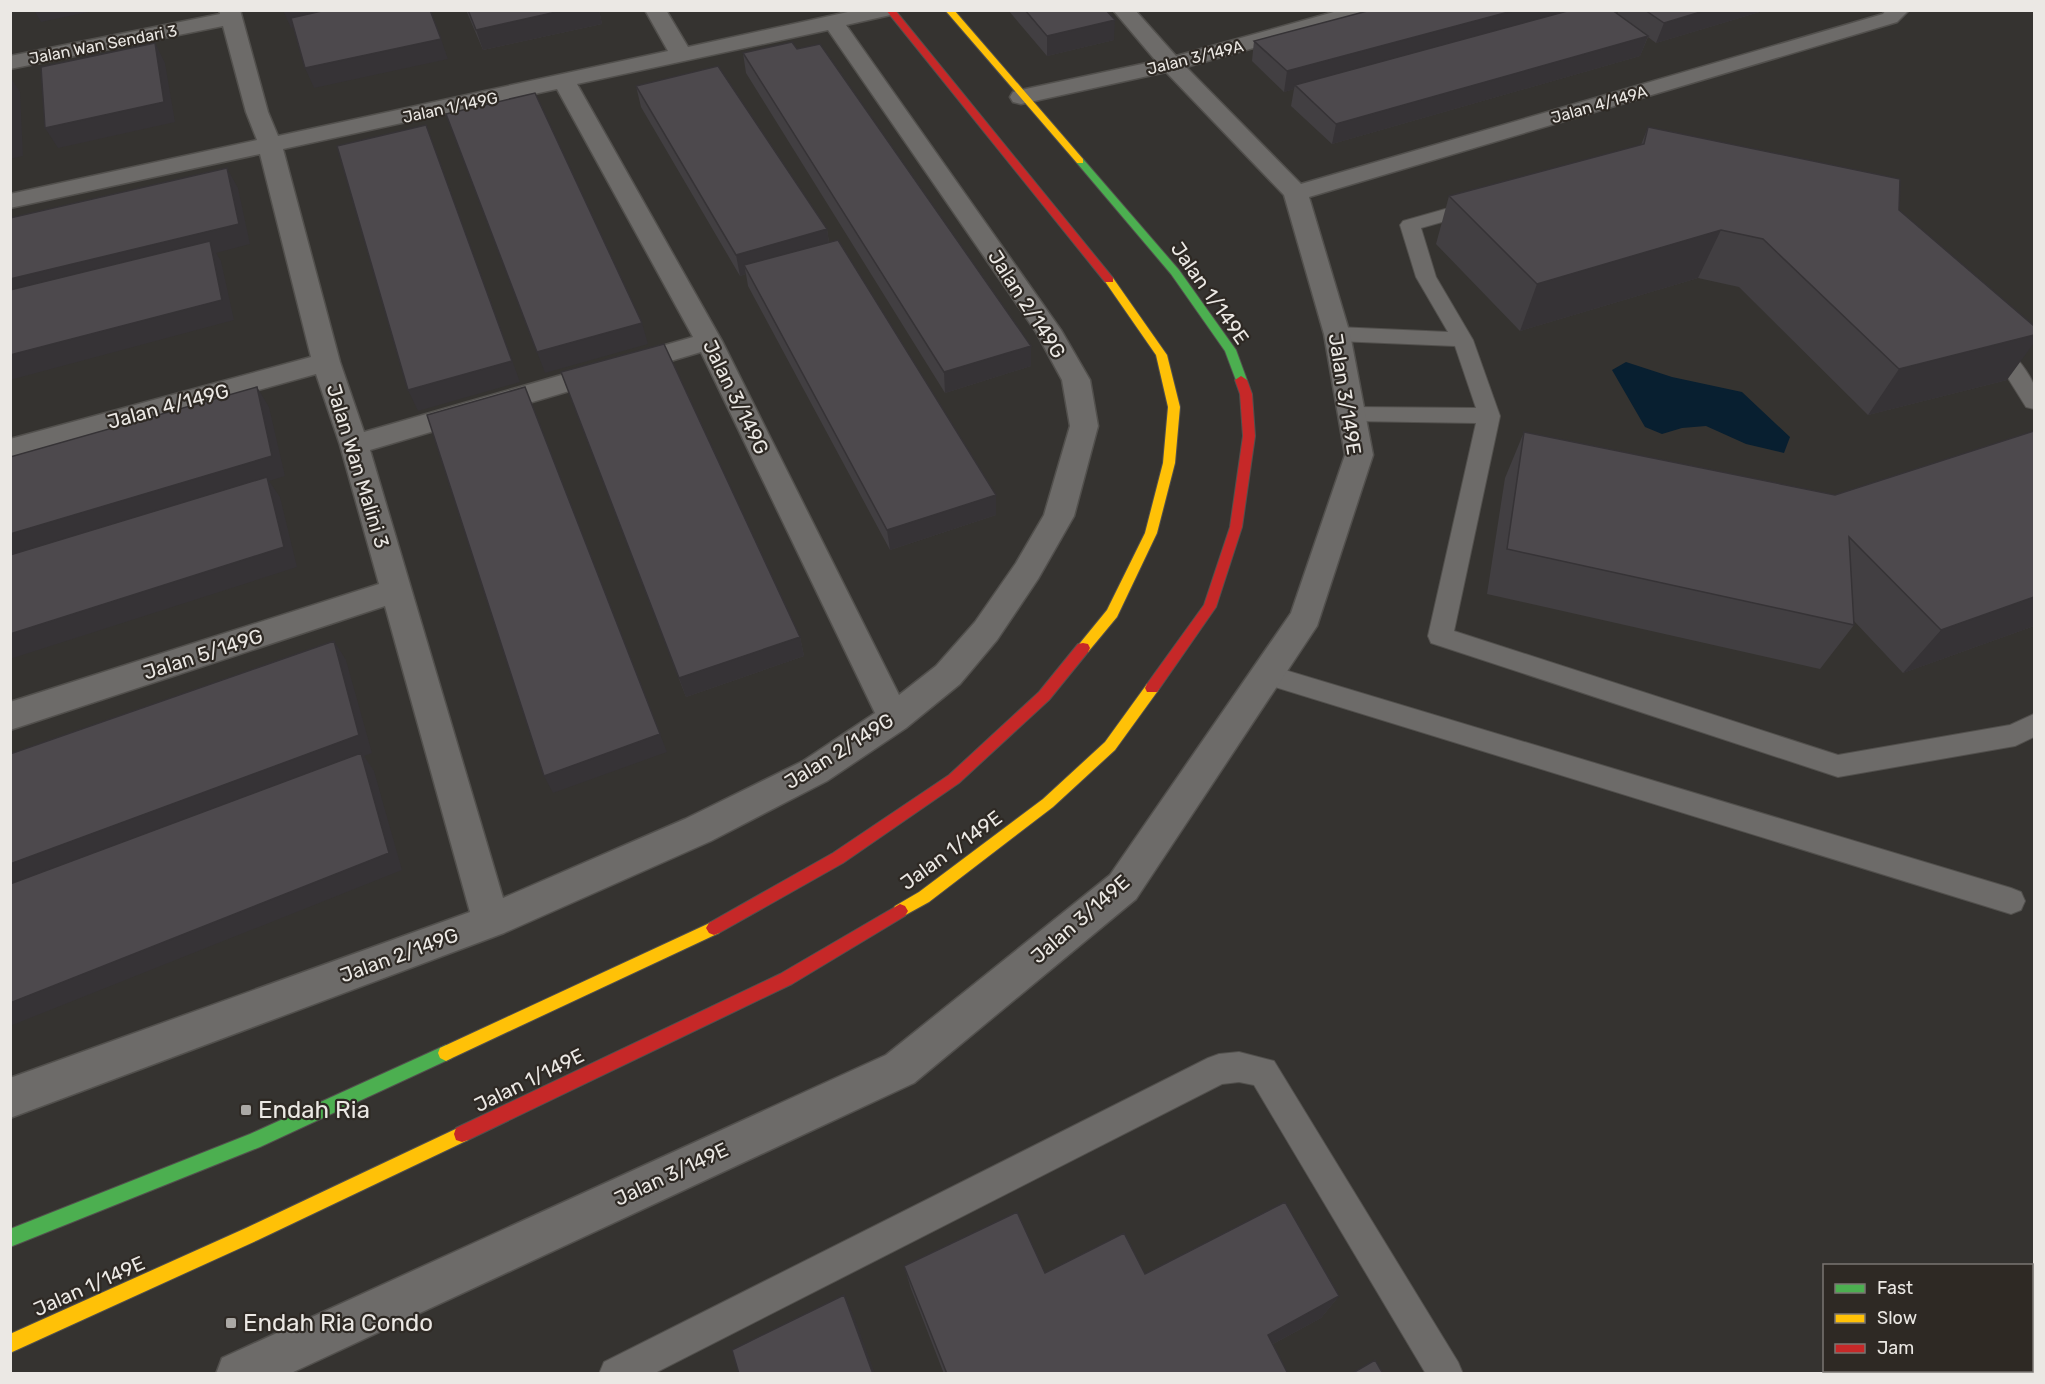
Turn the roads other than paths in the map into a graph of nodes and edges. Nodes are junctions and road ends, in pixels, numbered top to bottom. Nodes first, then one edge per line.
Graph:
1 (655, 10) edge
2 (889, 10) edge
3 (949, 10) edge
4 (1123, 10) edge
5 (1367, 10) edge
6 (1899, 10) edge
7 (230, 14) edge
8 (833, 22) junction
9 (682, 56) junction
10 (10, 63) edge
11 (1171, 64) junction
12 (564, 82) junction
13 (1021, 97) junction
14 (270, 145) junction
15 (1296, 193) junction
16 (1498, 200) edge
17 (10, 201) edge
18 (1978, 332) edge
19 (1337, 334) junction
20 (1463, 340) junction
21 (709, 341) junction
22 (327, 362) junction
23 (2034, 402) edge
24 (1351, 414) junction
25 (1489, 416) junction
26 (354, 445) junction
27 (10, 449) edge
28 (395, 591) junction
29 (1268, 675) junction
30 (10, 716) edge
31 (894, 718) junction
32 (2034, 725) edge
33 (2011, 902) dead end
34 (491, 921) junction
35 (10, 1098) edge
36 (10, 1238) edge
37 (10, 1344) edge
38 (285, 1363) edge
39 (238, 1374) edge
40 (616, 1374) edge
41 (1446, 1374) edge

1 - 9 street
2 - 8 street, Jalan 1/149G
2 - 36 street
3 - 13 street, Jalan 1/149E
4 - 11 street, Jalan 3/149E
5 - 11 street, Jalan 3/149A
6 - 15 street, Jalan 4/149A
7 - 10 street, Jalan Wan Sendari 3
7 - 14 street, Jalan Wan Malini 3
8 - 9 street, Jalan 1/149G
8 - 31 street, Jalan 2/149G
9 - 12 street, Jalan 1/149G
11 - 13 street, Jalan 3/149A
11 - 15 street, Jalan 3/149E
12 - 14 street, Jalan 1/149G
12 - 21 street, Jalan 3/149G
13 - 37 street, Jalan 1/149E
14 - 17 street, Jalan 1/149G
14 - 22 street, Jalan Wan Malini 3
15 - 19 street, Jalan 3/149E
16 - 20 lane
18 - 23 lane
19 - 20 lane
19 - 24 street, Jalan 3/149E
20 - 25 lane
21 - 26 street
21 - 31 street, Jalan 3/149G
22 - 26 street, Jalan Wan Malini 3
22 - 27 street, Jalan 4/149G
24 - 25 lane
24 - 29 street, Jalan 3/149E
25 - 32 lane
26 - 28 street, Jalan Wan Malini 3
28 - 30 street, Jalan 5/149G
28 - 34 street, Jalan Wan Malini 3
29 - 33 lane
29 - 38 street, Jalan 3/149E
31 - 34 street, Jalan 2/149G
34 - 35 street, Jalan 2/149G
38 - 39 street, Jalan 3/149E
40 - 41 lane

